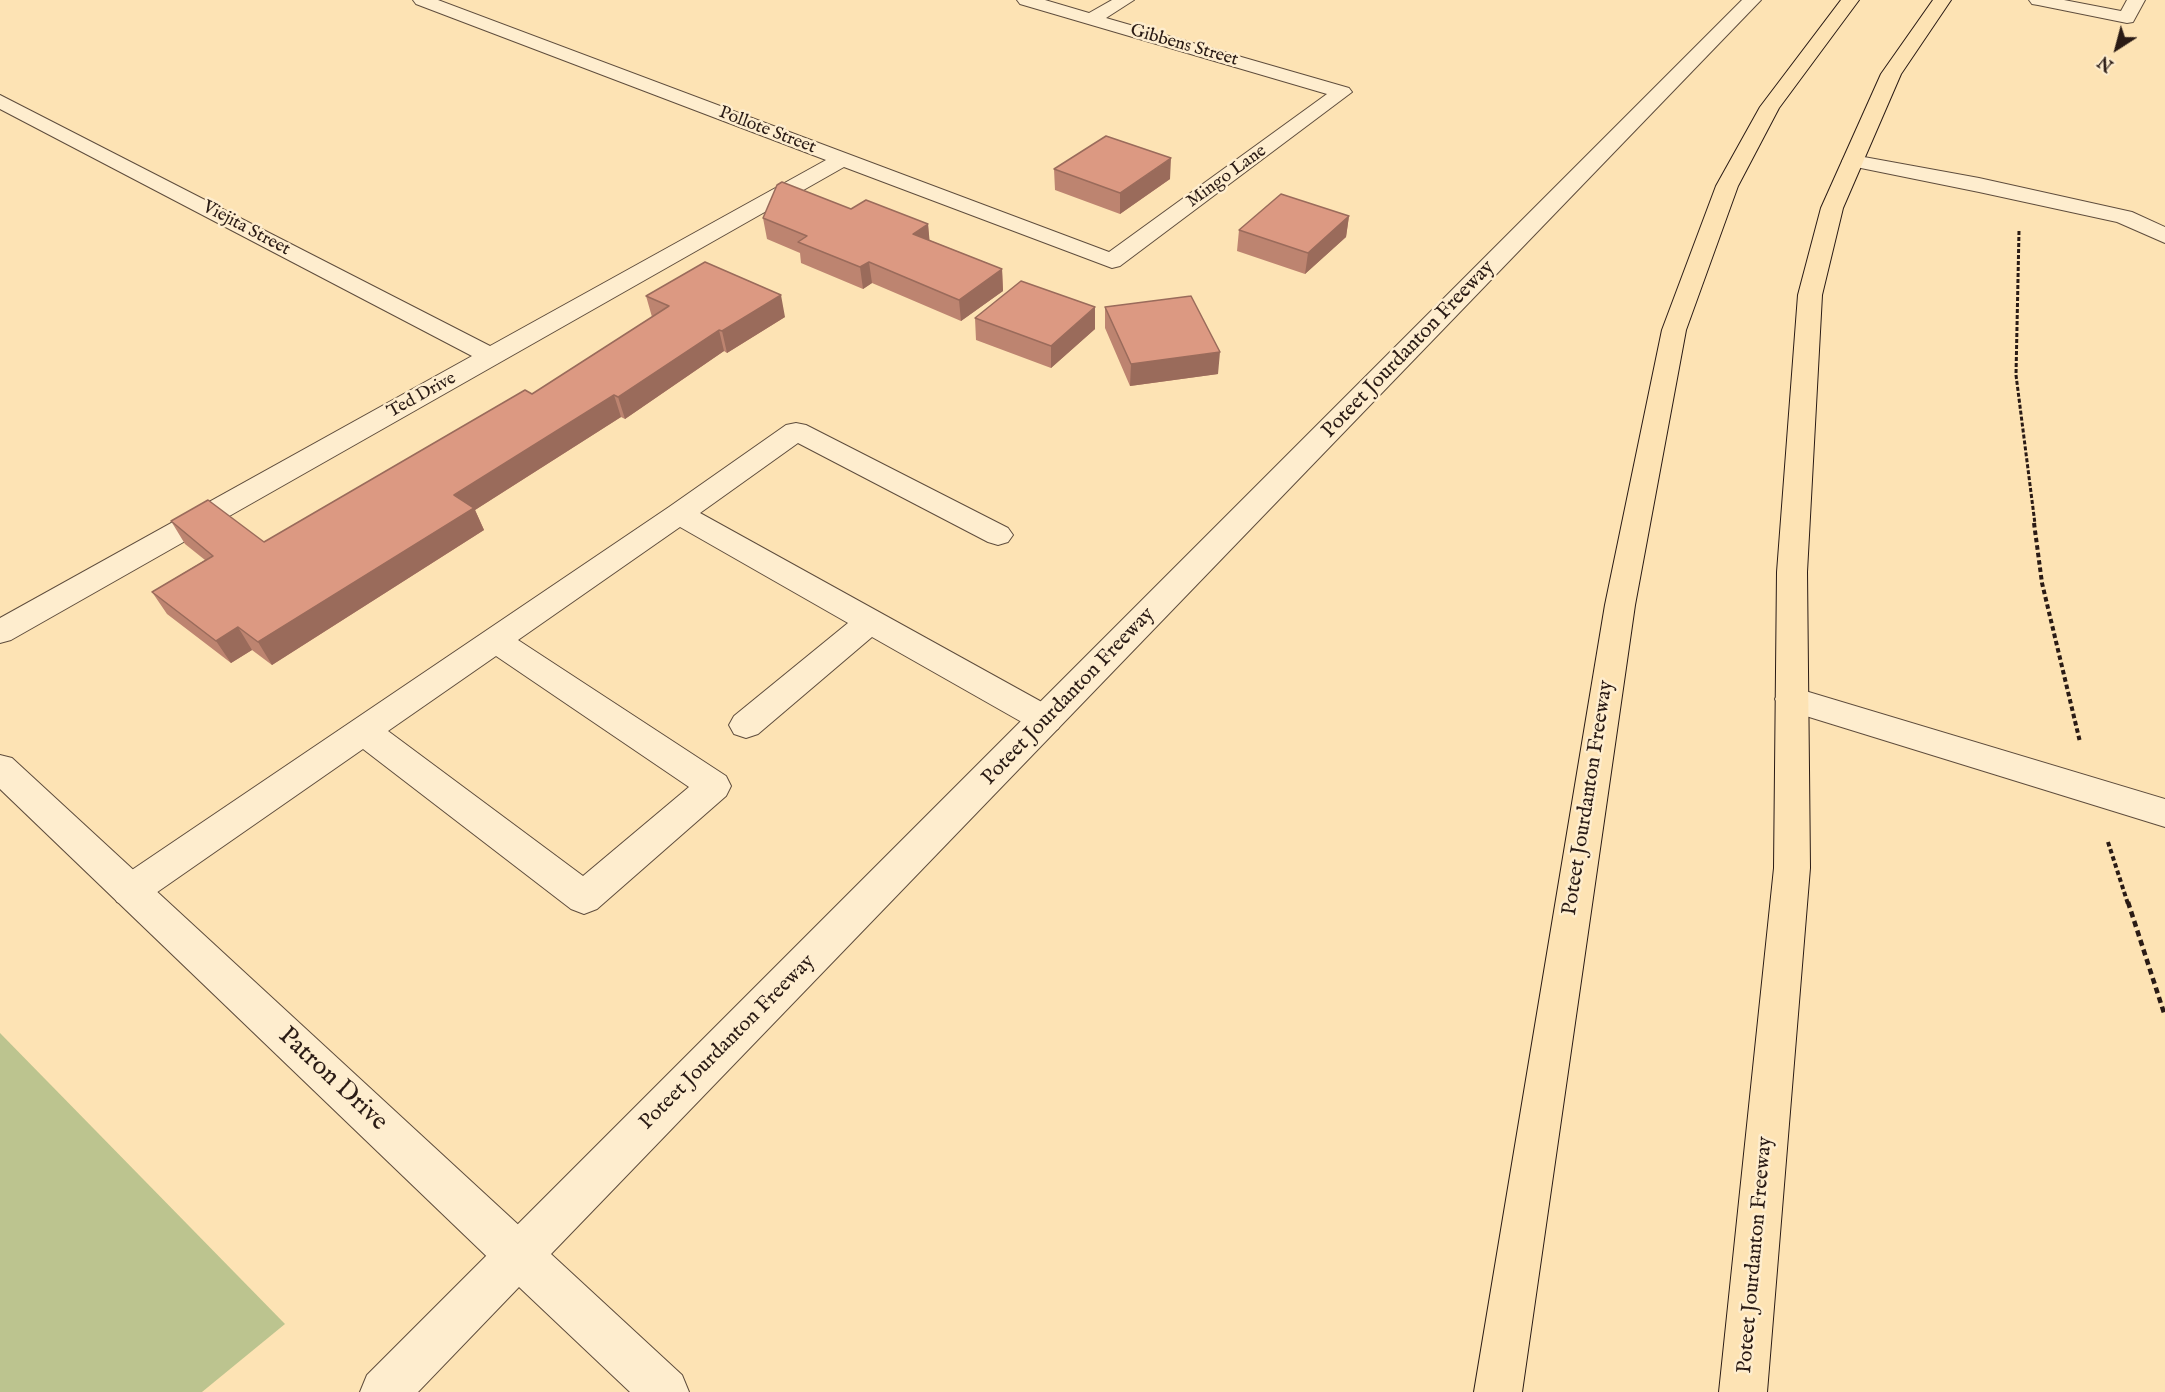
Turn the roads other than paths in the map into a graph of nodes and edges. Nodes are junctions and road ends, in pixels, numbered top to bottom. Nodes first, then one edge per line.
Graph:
1 (422, 0) edge
2 (1026, 0) edge
3 (1125, 0) edge
4 (1752, 0) edge
5 (1850, 0) edge
6 (1942, 0) edge
7 (2038, 0) edge
8 (2136, 0) edge
9 (1091, 19) junction
10 (1342, 92) joint
11 (0, 101) edge
12 (843, 159) junction
13 (1853, 161) junction
14 (2165, 236) edge
15 (1112, 261) joint
16 (492, 357) junction
17 (679, 514) junction
18 (998, 535) dead end
19 (870, 621) junction
20 (0, 632) edge
21 (495, 640) junction
22 (1792, 699) junction
23 (1046, 720) junction
24 (746, 725) dead end
25 (363, 731) junction
26 (0, 768) edge
27 (2165, 813) edge
28 (130, 891) junction
29 (520, 1257) junction
30 (384, 1392) edge
31 (665, 1392) edge
32 (1498, 1392) edge
33 (1743, 1392) edge

1 - 12 street, Pollote Street
2 - 9 street, Gibbens Street
3 - 9 street
4 - 23 street, Poteet Jourdanton Freeway
5 - 32 main road, Poteet Jourdanton Freeway
6 - 13 main road, Poteet Jourdanton Freeway
7 - 8 street
9 - 10 street, Gibbens Street
10 - 15 street, Mingo Lane
11 - 16 street, Viejita Street
12 - 15 street, Pollote Street
12 - 16 street, Ted Drive
13 - 14 street
13 - 22 main road, Poteet Jourdanton Freeway
16 - 20 street, Ted Drive
17 - 18 street
17 - 19 street
17 - 21 street
19 - 23 street
19 - 24 street
21 - 25 street
21 - 25 street
22 - 27 street
22 - 33 main road, Poteet Jourdanton Freeway
23 - 29 street, Poteet Jourdanton Freeway
25 - 28 street
26 - 28 street, Patron Drive
28 - 29 street, Patron Drive
29 - 30 street, Poteet Jourdanton Freeway
29 - 31 street, Patron Drive

